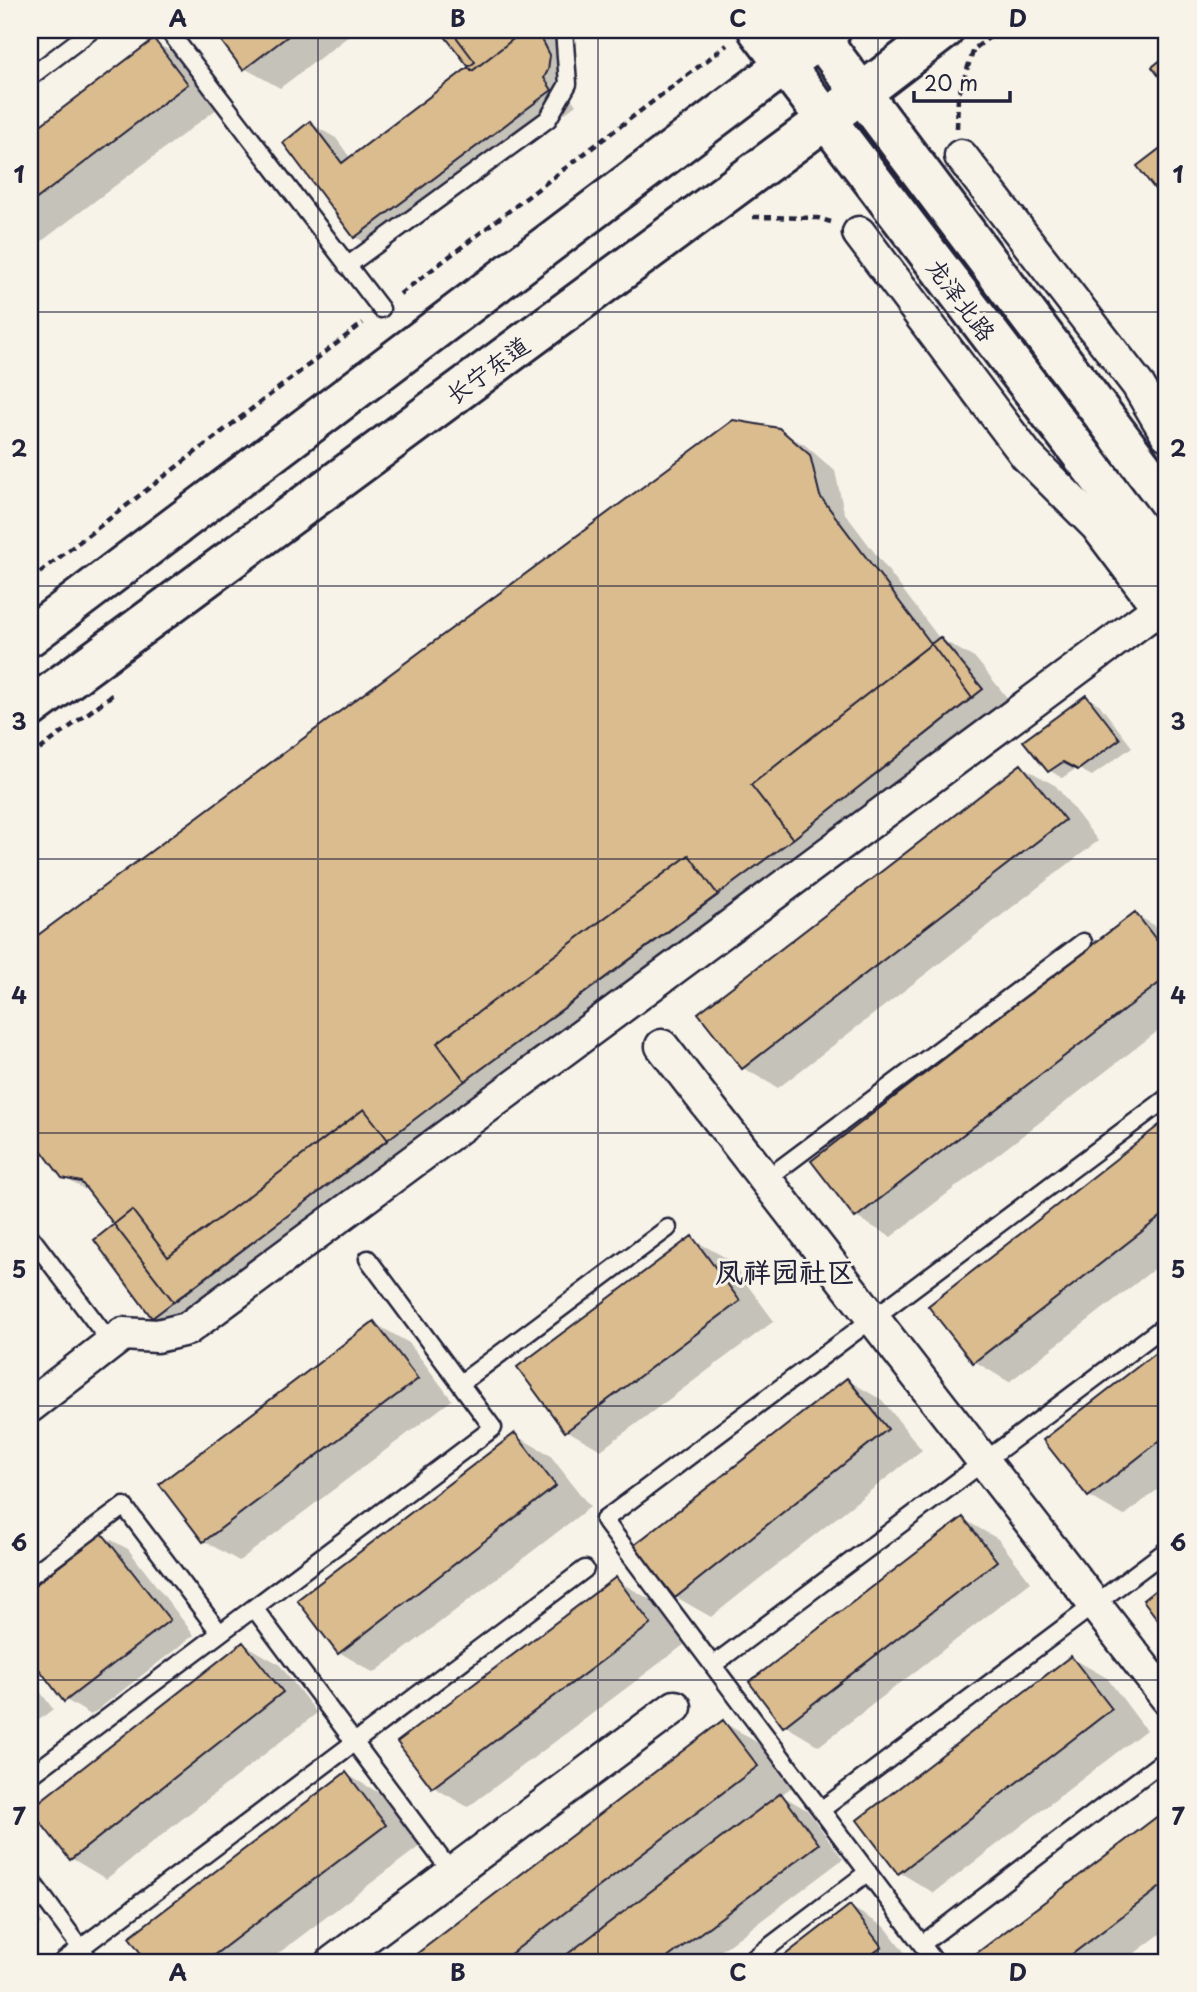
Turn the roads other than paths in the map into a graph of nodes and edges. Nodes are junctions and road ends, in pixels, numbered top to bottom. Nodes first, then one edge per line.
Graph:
1 (92, 30) edge
2 (168, 30) edge
3 (564, 30) edge
4 (758, 30) edge
5 (944, 30) edge
6 (822, 32) edge
7 (783, 65) junction
8 (30, 77) edge
9 (863, 92) junction
10 (826, 119) junction
11 (961, 156) road end
12 (859, 233) road end
13 (346, 266) junction
14 (381, 309) dead end
15 (1167, 434) edge
16 (1167, 500) edge
17 (1167, 566) edge
18 (1163, 614) edge
19 (30, 636) edge
20 (30, 708) edge
21 (1083, 943) dead end
22 (662, 1046) dead end
23 (1167, 1098) edge
24 (765, 1180) junction
25 (668, 1228) dead end
26 (30, 1236) edge
27 (369, 1259) dead end
28 (874, 1320) junction
29 (1167, 1324) edge
30 (111, 1343) junction
31 (461, 1383) junction
32 (30, 1406) edge
33 (984, 1462) junction
34 (1167, 1550) edge
35 (585, 1569) dead end
36 (30, 1576) edge
37 (1095, 1605) junction
38 (254, 1608) junction
39 (220, 1633) junction
40 (713, 1665) junction
41 (1167, 1698) edge
42 (674, 1707) dead end
43 (354, 1742) junction
44 (1167, 1758) edge
45 (30, 1776) edge
46 (821, 1810) junction
47 (868, 1872) junction
48 (452, 1873) junction
49 (30, 1879) edge
50 (922, 1944) junction
51 (81, 1948) junction
52 (62, 1962) edge
53 (91, 1962) edge
54 (333, 1962) edge
55 (749, 1962) edge
56 (935, 1962) edge

1 - 8 lane
2 - 13 lane
3 - 13 lane
4 - 7 main road, 龙泽北路
5 - 9 main road, 长宁东道
6 - 7 main road
6 - 9 main road, 龙泽北路
7 - 10 main road, 龙泽北路
7 - 19 main road
9 - 10 main road, 长宁东道
9 - 16 main road, 龙泽北路
10 - 17 main road, 龙泽北路
10 - 20 main road, 长宁东道
11 - 15 street
12 - 18 street, 龙泽北路
13 - 14 lane
18 - 30 street
21 - 24 lane
22 - 24 street
23 - 28 lane
24 - 28 street
25 - 31 lane
26 - 30 lane
27 - 31 lane
28 - 33 street
28 - 40 lane
29 - 33 lane
30 - 32 street
31 - 38 lane
33 - 37 street
33 - 40 lane
34 - 37 lane
35 - 43 lane
36 - 39 lane
37 - 41 street
37 - 46 lane
38 - 39 lane
38 - 43 lane
39 - 45 lane
40 - 46 lane
42 - 48 street
43 - 48 lane
43 - 51 lane
44 - 50 lane
46 - 47 lane
47 - 50 lane
47 - 55 lane
48 - 54 street
49 - 51 lane
50 - 56 lane
51 - 52 lane
51 - 53 lane

